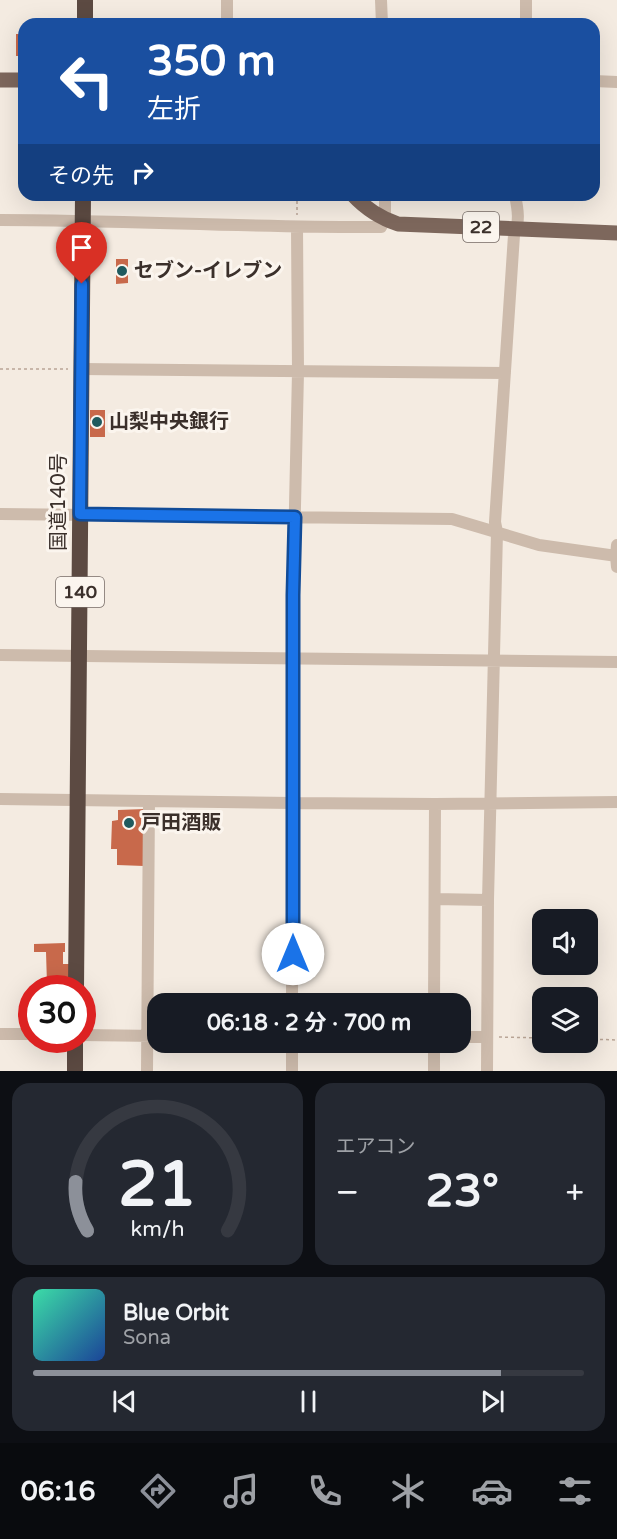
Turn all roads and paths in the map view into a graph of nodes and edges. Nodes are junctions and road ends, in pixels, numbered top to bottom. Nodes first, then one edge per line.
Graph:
1 (85, 0) edge
2 (227, 0) edge
3 (381, 0) edge
4 (526, 0) edge
5 (85, 18) edge
6 (227, 18) edge
7 (382, 18) edge
8 (526, 18) edge
9 (0, 80) edge
10 (18, 80) edge
11 (600, 81) edge
12 (617, 82) edge
13 (83, 201) edge
14 (297, 201) edge
15 (359, 201) edge
16 (385, 201) edge
17 (516, 201) edge
18 (385, 219) junction
19 (0, 220) edge
20 (83, 220) junction
21 (297, 227) junction
22 (517, 228) junction
23 (617, 233) edge
24 (0, 369) edge
25 (81, 369) junction
26 (298, 372) junction
27 (504, 373) junction
28 (0, 514) edge
29 (80, 514) junction
30 (295, 517) junction
31 (496, 532) junction
32 (617, 556) edge
33 (0, 655) edge
34 (79, 657) junction
35 (294, 658) junction
36 (494, 660) junction
37 (617, 662) edge
38 (0, 800) edge
39 (77, 800) junction
40 (149, 801) junction
41 (617, 802) edge
42 (292, 803) junction
43 (490, 803) junction
44 (435, 804) junction
45 (435, 899) junction
46 (488, 900) junction
47 (76, 975) edge
48 (151, 993) edge
49 (292, 993) edge
50 (434, 993) edge
51 (0, 1034) edge
52 (18, 1034) edge
53 (96, 1035) edge
54 (147, 1036) edge
55 (471, 1036) edge
56 (487, 1037) junction
57 (532, 1038) edge
58 (598, 1039) edge
59 (617, 1040) edge
60 (75, 1053) edge
61 (150, 1053) edge
62 (292, 1053) edge
63 (434, 1053) edge
64 (75, 1071) edge
65 (147, 1071) edge
66 (291, 1071) edge
67 (434, 1071) edge
68 (487, 1071) edge

1 - 5 highway
2 - 6 street
3 - 7 street
4 - 8 street
9 - 10 main road
11 - 12 street
13 - 20 highway, 国道140号 / 140
14 - 21 path
15 - 18 main road, 22
16 - 18 street
17 - 22 street
18 - 21 street
18 - 22 main road, 22
19 - 20 street
20 - 21 street
20 - 25 highway, 国道140号 / 140
21 - 26 street
22 - 23 main road, 22
22 - 27 street
24 - 25 path
25 - 26 street
25 - 29 highway, 国道140号 / 140
26 - 27 street
26 - 30 street
27 - 31 street
28 - 29 street
29 - 30 street
29 - 34 highway, 国道140号 / 140
30 - 31 street
30 - 35 street
31 - 32 street
31 - 36 street
33 - 34 street
34 - 35 street
34 - 39 highway, 国道140号 / 140
35 - 36 street
35 - 42 street
36 - 37 street
36 - 43 street
38 - 39 street
39 - 40 street
39 - 47 highway, 国道140号 / 140
40 - 42 street
40 - 48 street
41 - 43 street
42 - 44 street
42 - 49 street
43 - 44 street
43 - 46 street
44 - 45 street
45 - 46 street
45 - 50 street
46 - 56 street
51 - 52 street
53 - 54 street
55 - 56 street
56 - 57 path
56 - 68 street
58 - 59 path
60 - 64 highway
61 - 65 street
62 - 66 street
63 - 67 street

